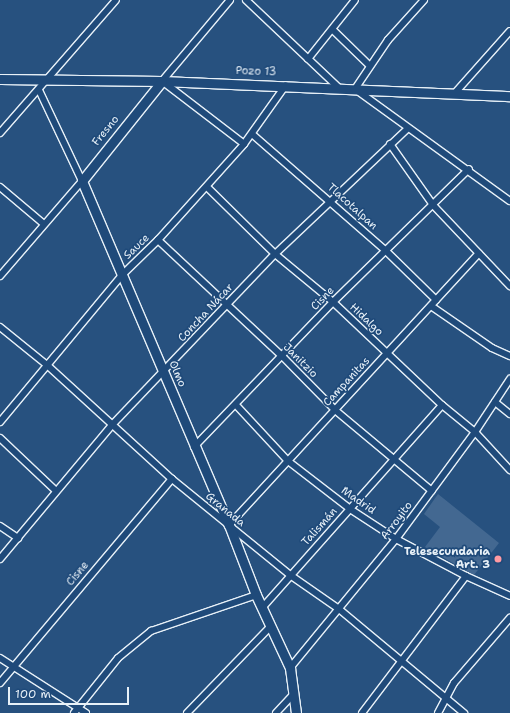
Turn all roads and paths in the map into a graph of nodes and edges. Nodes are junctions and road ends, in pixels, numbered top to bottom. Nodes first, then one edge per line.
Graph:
1 (116, 0) edge
2 (230, 0) edge
3 (246, 0) edge
4 (355, 0) edge
5 (424, 0) edge
6 (333, 30) junction
7 (510, 31) edge
8 (308, 59) junction
9 (369, 66) junction
10 (0, 79) edge
11 (47, 81) junction
12 (162, 81) junction
13 (286, 85) junction
14 (339, 88) junction
15 (355, 89) junction
16 (39, 90) junction
17 (454, 94) junction
18 (510, 96) edge
19 (407, 129) junction
20 (0, 133) edge
21 (252, 134) junction
22 (244, 144) junction
23 (390, 144) junction
24 (469, 169) junction
25 (82, 181) junction
26 (0, 187) edge
27 (207, 187) junction
28 (330, 200) junction
29 (510, 201) edge
30 (433, 205) junction
31 (44, 224) junction
32 (158, 240) junction
33 (386, 251) junction
34 (479, 253) junction
35 (275, 254) junction
36 (0, 276) edge
37 (121, 276) junction
38 (510, 286) edge
39 (436, 300) junction
40 (333, 302) junction
41 (227, 306) junction
42 (431, 306) junction
43 (0, 327) edge
44 (387, 354) junction
45 (282, 356) junction
46 (510, 356) edge
47 (47, 365) junction
48 (164, 372) junction
49 (510, 379) edge
50 (495, 402) junction
51 (236, 405) junction
52 (442, 405) junction
53 (335, 410) junction
54 (510, 414) edge
55 (0, 422) edge
56 (112, 425) junction
57 (475, 432) junction
58 (0, 438) edge
59 (194, 447) junction
60 (394, 459) junction
61 (288, 462) junction
62 (510, 470) edge
63 (172, 479) junction
64 (56, 491) junction
65 (432, 491) junction
66 (350, 509) junction
67 (229, 525) junction
68 (0, 526) edge
69 (18, 538) junction
70 (396, 539) junction
71 (0, 559) edge
72 (290, 575) junction
73 (466, 576) junction
74 (256, 595) junction
75 (510, 596) edge
76 (262, 608) junction
77 (339, 609) junction
78 (510, 618) edge
79 (270, 627) junction
80 (0, 658) edge
81 (400, 660) junction
82 (14, 666) junction
83 (290, 668) junction
84 (0, 683) edge
85 (294, 694) junction
86 (447, 698) junction
87 (79, 706) junction
88 (74, 713) edge
89 (86, 713) edge
90 (187, 713) edge
91 (276, 713) edge
92 (296, 713) edge
93 (362, 713) edge
94 (438, 713) edge
95 (464, 713) edge

1 - 11 street
2 - 12 street, Fresno
3 - 8 street
4 - 6 street
5 - 9 street
6 - 8 street
6 - 9 street
7 - 17 street
8 - 14 street
9 - 15 street
10 - 11 main road, Pozo 13
11 - 12 main road, Pozo 13
11 - 16 street
12 - 13 main road, Pozo 13
12 - 22 street
12 - 25 main road, Fresno
13 - 14 main road, Pozo 13
13 - 21 street, Sauce
14 - 15 main road, Pozo 13
15 - 17 main road, Pozo 13
15 - 19 street
16 - 20 street
16 - 25 street, Olmo
17 - 18 main road, Pozo 13
19 - 23 street, Concha Nácar
19 - 24 street
21 - 22 street, Sauce
21 - 28 street, Tlacotalpan
22 - 27 street, Sauce
23 - 28 street, Concha Nácar
23 - 30 street
24 - 29 street
24 - 30 street, Cisne
25 - 31 street, Fresno
25 - 37 main road, Olmo
26 - 31 street
27 - 32 street, Sauce
27 - 35 street, Hidalgo
28 - 33 street, Tlacotalpan
28 - 35 street, Concha Nácar
30 - 33 street, Cisne
30 - 34 street
31 - 36 street, Fresno
32 - 37 street, Sauce
32 - 41 street, Janitzio
33 - 39 street, Tlacotalpan
33 - 40 street, Cisne
34 - 38 street
34 - 39 street, Campanitas
35 - 40 street, Hidalgo
35 - 41 street, Concha Nácar
37 - 47 street, Sauce
37 - 48 main road, Olmo
39 - 42 street, Campanitas
40 - 44 street, Hidalgo
40 - 45 street, Cisne
41 - 45 street, Janitzio
41 - 48 street, Concha Nácar
42 - 44 street, Campanitas
42 - 46 street
43 - 47 street, Granada
44 - 52 street, Hidalgo
44 - 53 street, Campanitas
45 - 51 street, Cisne
45 - 53 street, Janitzio
47 - 55 street, Sauce
47 - 56 street, Granada
48 - 56 street, Concha Nácar
48 - 59 main road, Olmo
49 - 50 street, Arroyito
50 - 54 street
50 - 57 street, Arroyito
51 - 59 street, Cisne
51 - 61 street, Madrid
52 - 57 street, Hidalgo
52 - 60 street, Talismán
53 - 60 street, Janitzio
53 - 61 street, Campanitas
56 - 63 street, Granada
56 - 64 street, Concha Nácar
57 - 62 street, Hidalgo
57 - 65 street, Arroyito
58 - 64 street
59 - 67 main road, Olmo
60 - 65 street, Janitzio
60 - 66 street, Talismán
61 - 66 street, Madrid
61 - 67 street, Campanitas
63 - 67 street, Granada
63 - 82 street, Cisne
64 - 69 street, Concha Nácar
65 - 70 street, Arroyito
66 - 70 street, Madrid
66 - 72 street, Talismán
67 - 72 street, Granada
67 - 74 main road, Olmo
68 - 69 street
69 - 71 street, Concha Nácar
70 - 73 street, Madrid
70 - 77 street, Arroyito
72 - 76 street, Talismán
72 - 77 street, Granada
73 - 75 street, Madrid
73 - 81 street
74 - 76 main road, Olmo
74 - 87 street
76 - 79 main road, Olmo
77 - 81 street, Granada
77 - 83 street, Arroyito
78 - 86 street
79 - 83 main road, Olmo
79 - 90 street
80 - 82 street
81 - 86 street, Granada
81 - 93 street
82 - 84 street, Cisne
82 - 87 street
83 - 85 main road, Olmo
85 - 91 street
85 - 92 main road, Olmo
86 - 94 street
86 - 95 street, Granada
87 - 88 street
87 - 89 street

